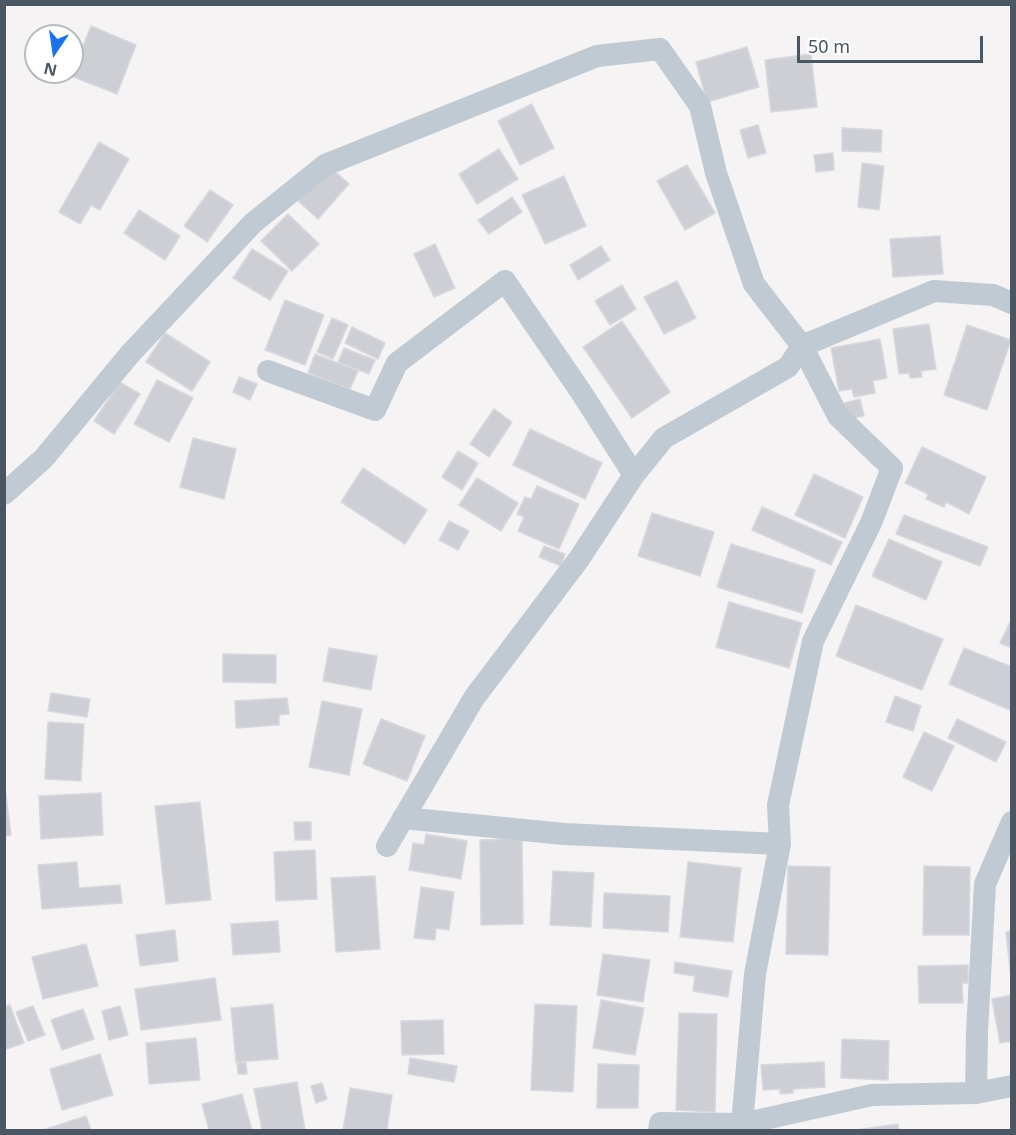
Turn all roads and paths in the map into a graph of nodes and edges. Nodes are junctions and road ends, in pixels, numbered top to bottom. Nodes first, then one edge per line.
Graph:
1 (1011, 303) edge
2 (802, 346) junction
3 (268, 371) dead end
4 (634, 475) junction
5 (4, 494) edge
6 (403, 818) junction
7 (1011, 822) edge
8 (780, 844) junction
9 (387, 846) dead end
10 (1011, 1086) edge
11 (976, 1093) junction
12 (743, 1127) edge
13 (659, 1131) edge

1 - 2 street
2 - 4 street
2 - 5 street
2 - 8 street
3 - 4 street
4 - 6 street
6 - 8 street
6 - 9 street
7 - 11 street
8 - 12 street
10 - 11 street
11 - 12 street
12 - 13 street

